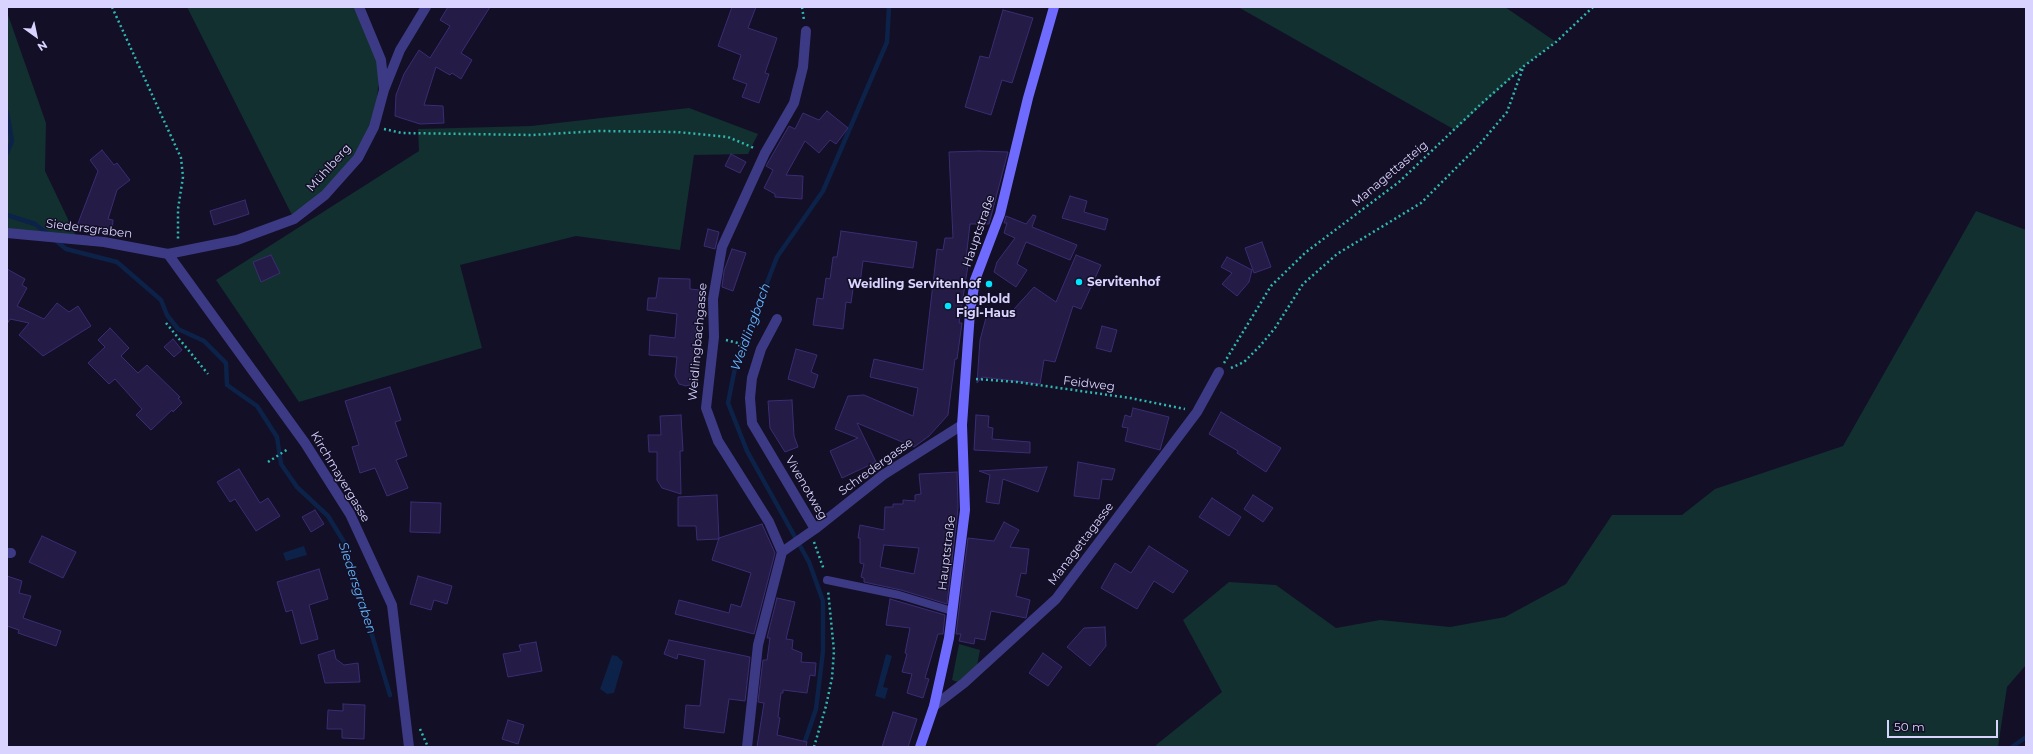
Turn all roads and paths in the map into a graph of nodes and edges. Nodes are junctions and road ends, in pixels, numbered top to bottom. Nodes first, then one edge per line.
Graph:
1 (112, 7) edge
2 (359, 7) edge
3 (426, 7) edge
4 (1054, 7) edge
5 (1593, 7) edge
6 (806, 30) dead end
7 (1524, 66) junction
8 (384, 90) junction
9 (374, 128) junction
10 (765, 153) junction
11 (7, 233) edge
12 (168, 254) junction
13 (777, 319) dead end
14 (166, 323) dead end
15 (732, 341) dead end
16 (753, 347) dead end
17 (1219, 372) junction
18 (208, 374) dead end
19 (978, 379) dead end
20 (1197, 412) junction
21 (962, 425) junction
22 (288, 449) dead end
23 (268, 462) dead end
24 (811, 532) junction
25 (782, 552) junction
26 (827, 580) junction
27 (952, 611) junction
28 (934, 706) junction
29 (409, 747) edge
30 (748, 747) edge
31 (814, 747) edge
32 (920, 747) edge

1 - 12 path
2 - 8 street
3 - 8 street, Mühlberg
4 - 21 main road, Hauptstraße
5 - 7 path, Managettasteig
6 - 10 street, Weidlingbachgasse
7 - 17 path, Managettasteig
7 - 17 path
8 - 9 street, Mühlberg
9 - 10 path
9 - 12 street, Mühlberg
10 - 25 street, Weidlingbachgasse
11 - 12 street, Siedersgraben
12 - 29 street, Kirchmayergasse
13 - 24 street, Vivenotweg
14 - 18 path
15 - 16 path
17 - 20 street, Managettagasse
19 - 20 path, Feidweg
20 - 28 street, Managettagasse
21 - 24 street, Schredergasse
21 - 27 main road, Hauptstraße
22 - 23 path
24 - 25 street, Schredergasse
24 - 26 path, Vivenotweg
25 - 30 street
26 - 27 lane, Hauptstraße
26 - 31 path, Vivenotweg
27 - 28 main road, Hauptstraße
28 - 32 main road, Hauptstraße

